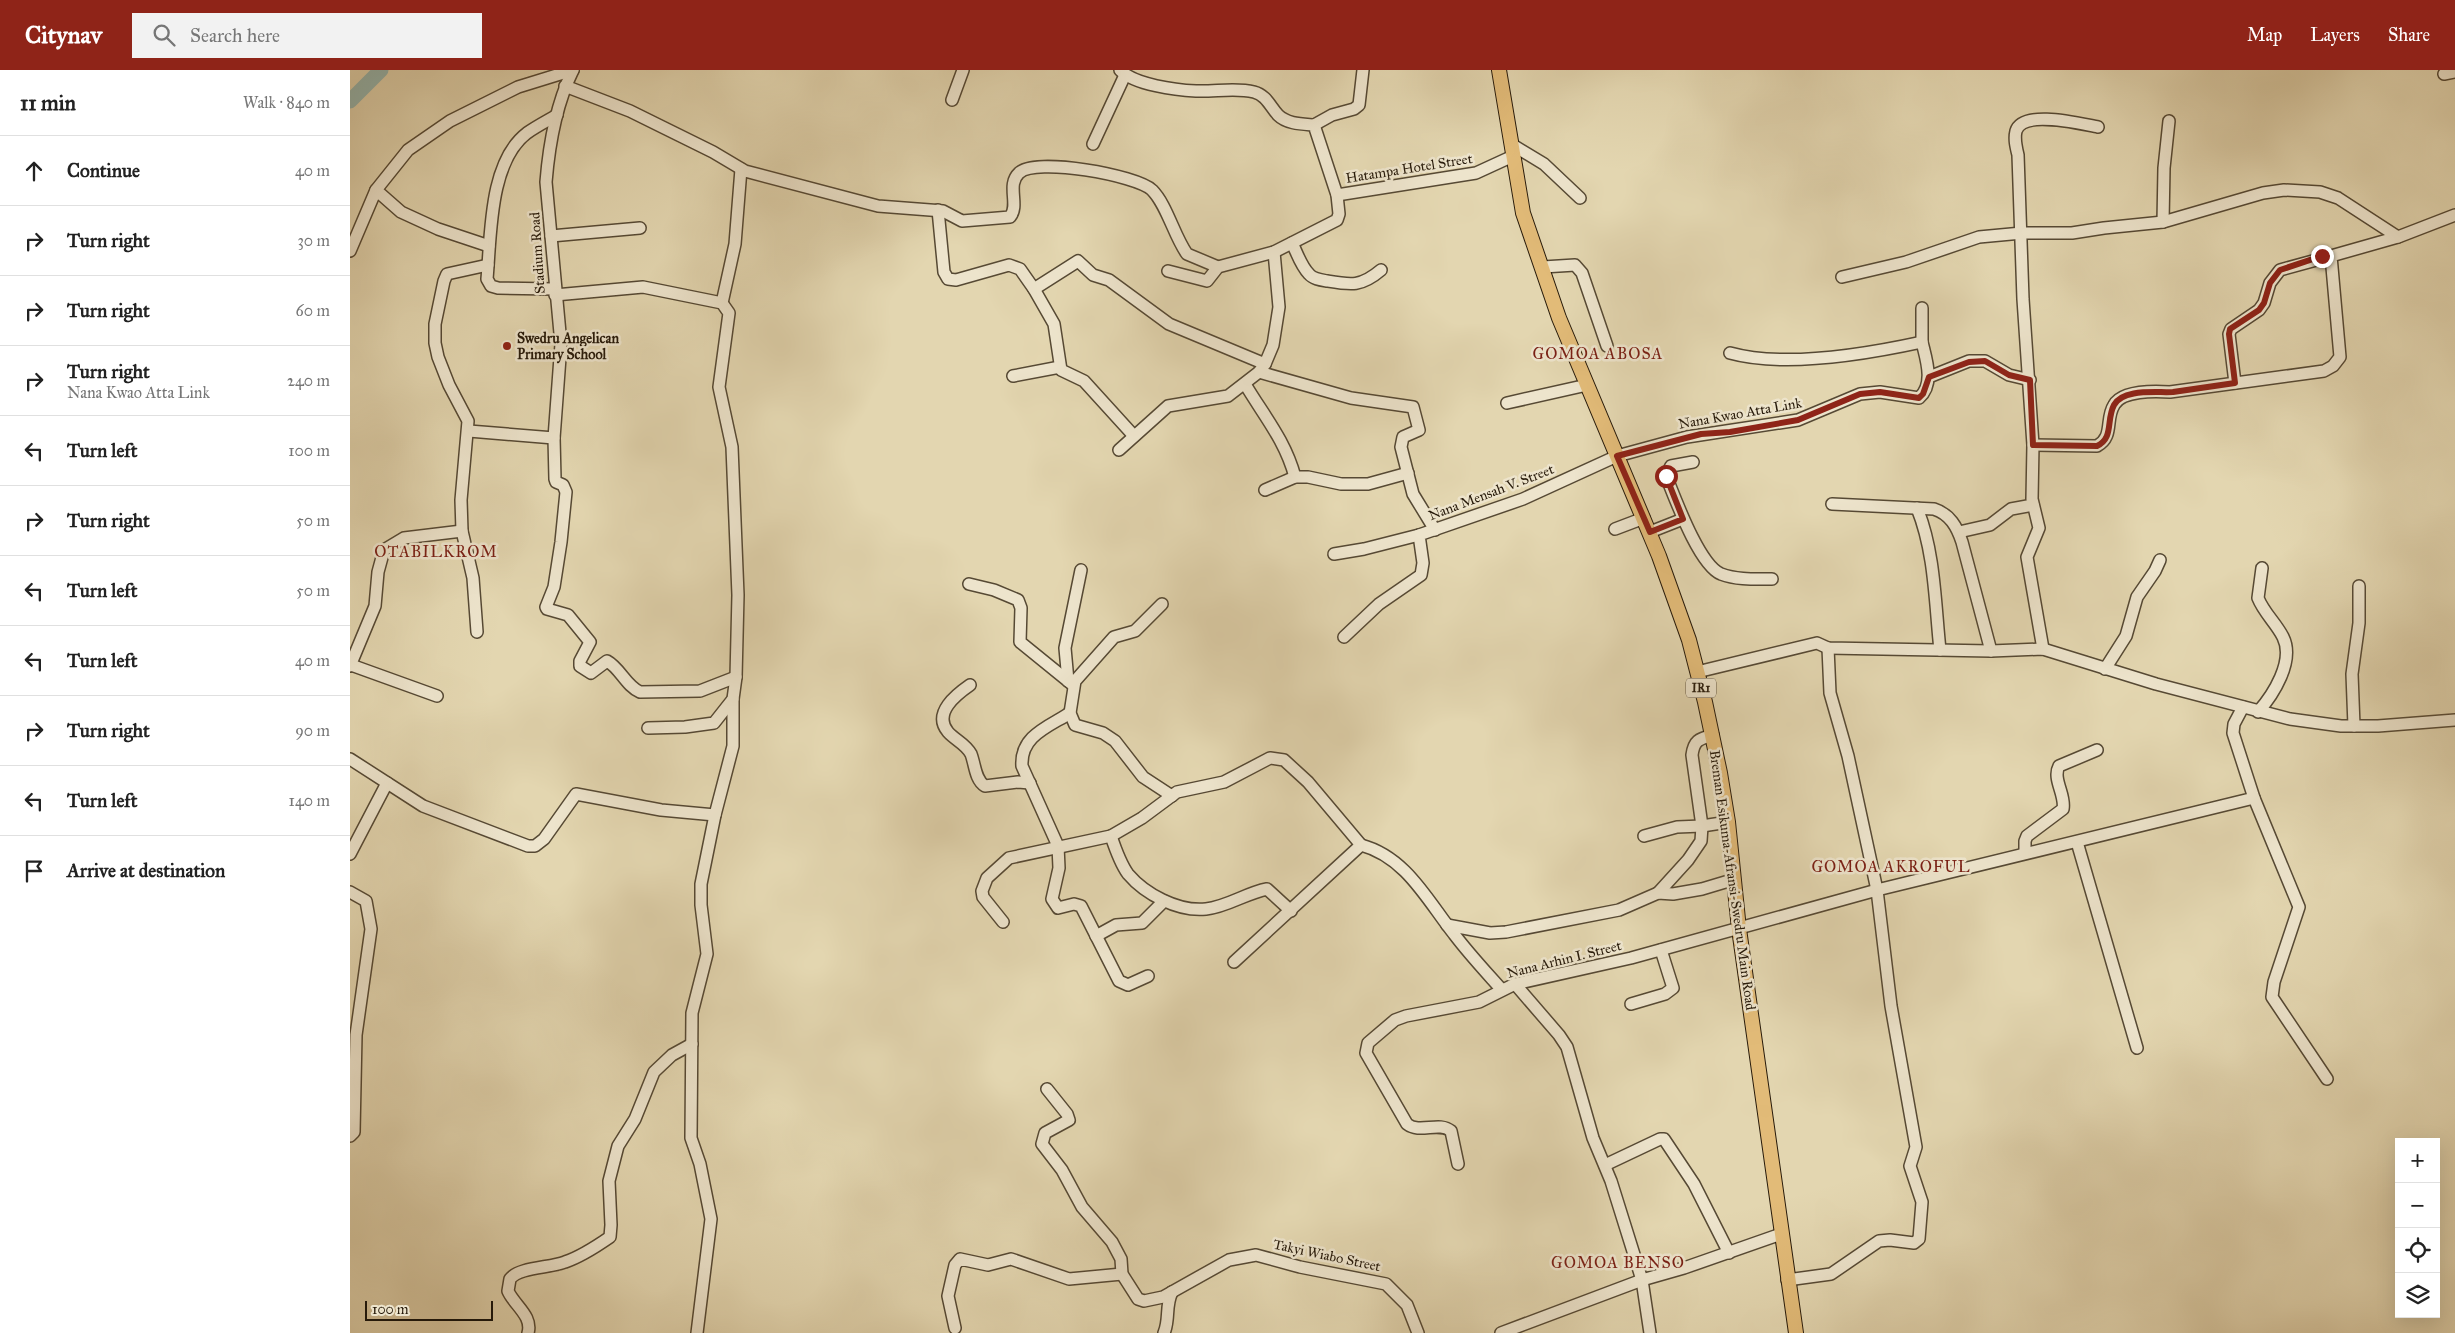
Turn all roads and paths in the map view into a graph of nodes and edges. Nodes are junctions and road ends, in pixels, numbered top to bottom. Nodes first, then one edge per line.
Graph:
1 (573, 70) edge
2 (963, 70) edge
3 (1363, 70) edge
4 (1499, 70) edge
5 (1123, 73) edge
6 (565, 86) junction
7 (952, 100) dead end
8 (557, 115) junction
9 (2169, 121) dead end
10 (1314, 125) junction
11 (2098, 127) dead end
12 (1093, 144) dead end
13 (1512, 150) junction
14 (741, 168) junction
15 (376, 190) junction
16 (1337, 195) junction
17 (1580, 198) dead end
18 (938, 210) junction
19 (2455, 215) edge
20 (2163, 222) junction
21 (640, 228) dead end
22 (2022, 234) junction
23 (551, 236) junction
24 (2398, 237) junction
25 (1292, 243) junction
26 (489, 246) junction
27 (350, 251) edge
28 (1274, 252) junction
29 (2331, 256) junction
30 (488, 265) junction
31 (1218, 267) junction
32 (1543, 267) junction
33 (1381, 270) dead end
34 (1168, 271) dead end
35 (1842, 277) dead end
36 (1034, 288) junction
37 (554, 292) junction
38 (722, 303) junction
39 (1922, 308) dead end
40 (1922, 342) junction
41 (1607, 346) dead end
42 (1730, 353) dead end
43 (1060, 367) junction
44 (1262, 368) junction
45 (1013, 376) dead end
46 (1929, 377) junction
47 (2030, 380) junction
48 (2235, 383) junction
49 (1245, 384) junction
50 (1587, 385) junction
51 (1507, 404) dead end
52 (469, 431) junction
53 (1134, 436) junction
54 (554, 438) junction
55 (2033, 445) junction
56 (1119, 450) dead end
57 (1617, 456) junction
58 (1693, 462) dead end
59 (1408, 473) junction
60 (1295, 477) junction
61 (1265, 490) dead end
62 (1832, 504) dead end
63 (2033, 505) junction
64 (1917, 508) junction
65 (1644, 518) junction
66 (1683, 519) junction
67 (1615, 529) dead end
68 (1435, 530) junction
69 (462, 531) junction
70 (1650, 532) junction
71 (1958, 532) junction
72 (1420, 535) junction
73 (1334, 554) dead end
74 (2160, 560) dead end
75 (2262, 568) dead end
76 (1080, 570) dead end
77 (1772, 579) dead end
78 (969, 584) dead end
79 (2359, 586) dead end
80 (1162, 604) dead end
81 (477, 632) dead end
82 (1344, 636) dead end
83 (1828, 648) junction
84 (2043, 649) junction
85 (1940, 650) junction
86 (1991, 651) junction
87 (351, 666) edge
88 (2105, 669) junction
89 (1697, 672) junction
90 (736, 677) junction
91 (1070, 683) junction
92 (970, 685) dead end
93 (437, 696) dead end
94 (733, 700) junction
95 (2243, 707) junction
96 (2258, 712) junction
97 (1070, 713) junction
98 (2455, 720) edge
99 (2354, 726) junction
100 (648, 728) dead end
101 (1712, 735) junction
102 (2097, 750) dead end
103 (350, 759) edge
104 (1030, 782) junction
105 (387, 783) junction
106 (1172, 796) junction
107 (2254, 798) junction
108 (715, 815) junction
109 (1728, 822) junction
110 (1702, 826) junction
111 (1111, 836) junction
112 (1644, 836) dead end
113 (2077, 842) junction
114 (1361, 845) junction
115 (1058, 846) junction
116 (2025, 853) junction
117 (350, 854) edge
118 (1732, 880) junction
119 (1877, 890) junction
120 (350, 892) edge
121 (1658, 892) junction
122 (1164, 901) junction
123 (1291, 911) junction
124 (1003, 922) dead end
125 (1447, 925) junction
126 (1739, 929) junction
127 (1096, 936) junction
128 (1661, 950) junction
129 (1234, 962) dead end
130 (1148, 976) dead end
131 (1515, 984) junction
132 (1502, 990) junction
133 (1631, 1004) dead end
134 (353, 1034) edge
135 (692, 1044) junction
136 (2137, 1048) dead end
137 (2328, 1079) dead end
138 (1047, 1090) dead end
139 (350, 1136) edge
140 (1458, 1164) dead end
141 (1605, 1165) junction
142 (1780, 1234) junction
143 (1729, 1253) junction
144 (1122, 1274) junction
145 (1642, 1280) junction
146 (1787, 1280) junction
147 (1172, 1292) junction
148 (956, 1328) dead end
149 (1532, 1328) edge
150 (528, 1333) edge
151 (697, 1333) edge
152 (1164, 1333) edge
153 (1418, 1333) edge
154 (1501, 1333) edge
155 (1650, 1333) edge
156 (1796, 1333) edge

1 - 6 street, Stadium Road
1 - 15 street
2 - 7 street
3 - 10 street
4 - 13 main road, Breman Esikuma-Afransi-Swedru Main Road / IR1
5 - 10 street
5 - 12 street
6 - 8 street, Stadium Road
6 - 14 street
8 - 23 street, Stadium Road
8 - 26 street
9 - 20 street
10 - 16 street
11 - 22 street
13 - 16 street, Hatampa Hotel Street
13 - 17 street
13 - 32 main road, Breman Esikuma-Afransi-Swedru Main Road / IR1
14 - 18 street
14 - 38 street
15 - 26 street
15 - 27 street
16 - 25 street
18 - 31 street
18 - 36 street
19 - 24 street
20 - 22 street
20 - 24 street
21 - 23 street
22 - 35 street
22 - 47 street
23 - 37 street, Stadium Road
24 - 29 street
25 - 28 street
25 - 33 street
26 - 30 street
28 - 31 street
28 - 44 street
29 - 48 street
29 - 48 street
30 - 37 street
30 - 52 street
31 - 34 street
32 - 41 street
32 - 50 main road, Breman Esikuma-Afransi-Swedru Main Road / IR1
36 - 43 street
36 - 44 street
37 - 38 street
37 - 54 street, Stadium Road
38 - 90 street
39 - 40 street
40 - 42 street
40 - 46 street
43 - 45 street
43 - 53 street
44 - 49 street
44 - 59 street
46 - 47 street
46 - 57 street, Nana Kwao Atta Link
47 - 55 street
48 - 55 street
49 - 53 street
49 - 60 street
50 - 51 street
50 - 57 main road, Breman Esikuma-Afransi-Swedru Main Road / IR1
52 - 54 street
52 - 69 street
53 - 56 street
54 - 90 street, Stadium Road
55 - 63 street
57 - 65 main road, Breman Esikuma-Afransi-Swedru Main Road / IR1
57 - 68 street, Nana Mensah V. Street
58 - 66 street
59 - 60 street
59 - 68 street
60 - 61 street
62 - 64 street
63 - 71 street
63 - 84 street
64 - 71 street
64 - 85 street
65 - 67 street
65 - 70 main road, Breman Esikuma-Afransi-Swedru Main Road / IR1
66 - 70 street
66 - 77 street
68 - 72 street, Nana Mensah V. Street
69 - 81 street
69 - 87 street
70 - 89 main road, Breman Esikuma-Afransi-Swedru Main Road / IR1
71 - 86 street
72 - 73 street
72 - 82 street, Nana Mensah V. Street
74 - 88 street
75 - 96 street
76 - 91 street
78 - 91 street
79 - 99 street
80 - 91 street
83 - 85 street
83 - 89 street
83 - 119 street
84 - 86 street
84 - 88 street
85 - 86 street
87 - 93 street
88 - 95 street
89 - 101 main road, Breman Esikuma-Afransi-Swedru Main Road / IR1
90 - 94 street
91 - 97 street
92 - 104 street
94 - 100 street
94 - 108 street
95 - 96 street
95 - 107 street
96 - 99 street
97 - 104 street
97 - 106 street
98 - 99 street
101 - 109 main road, Breman Esikuma-Afransi-Swedru Main Road / IR1
101 - 110 street
102 - 116 street
103 - 105 street
104 - 115 street
105 - 108 street
105 - 117 street
106 - 111 street
106 - 114 street
107 - 113 street, Nana Arhin I. Street
107 - 137 street
108 - 135 street
109 - 110 street
109 - 118 main road, Breman Esikuma-Afransi-Swedru Main Road / IR1
110 - 112 street
110 - 121 street
111 - 115 street
111 - 122 street
113 - 116 street, Nana Arhin I. Street
113 - 136 street
114 - 123 street
114 - 125 street
115 - 124 street
115 - 127 street
116 - 119 street, Nana Arhin I. Street
118 - 121 street
118 - 126 main road, Breman Esikuma-Afransi-Swedru Main Road / IR1
119 - 126 street, Nana Arhin I. Street
119 - 146 street
120 - 134 street
121 - 125 street
122 - 123 street
122 - 127 street
123 - 129 street
125 - 132 street
126 - 128 street, Nana Arhin I. Street
126 - 142 main road, Breman Esikuma-Afransi-Swedru Main Road / IR1
127 - 130 street
128 - 131 street, Nana Arhin I. Street
128 - 133 street
131 - 132 street, Nana Arhin I. Street
131 - 141 street
132 - 140 street, Nana Arhin I. Street
134 - 139 street
135 - 150 street
135 - 151 street
138 - 144 street
141 - 143 street
141 - 145 street
142 - 143 street
142 - 146 main road, Breman Esikuma-Afransi-Swedru Main Road / IR1
143 - 145 street
144 - 147 street, Takyi Wiabo Street
144 - 148 street
145 - 149 street
145 - 155 street
146 - 156 main road, Breman Esikuma-Afransi-Swedru Main Road / IR1
147 - 152 street
147 - 153 street, Takyi Wiabo Street
149 - 154 street

